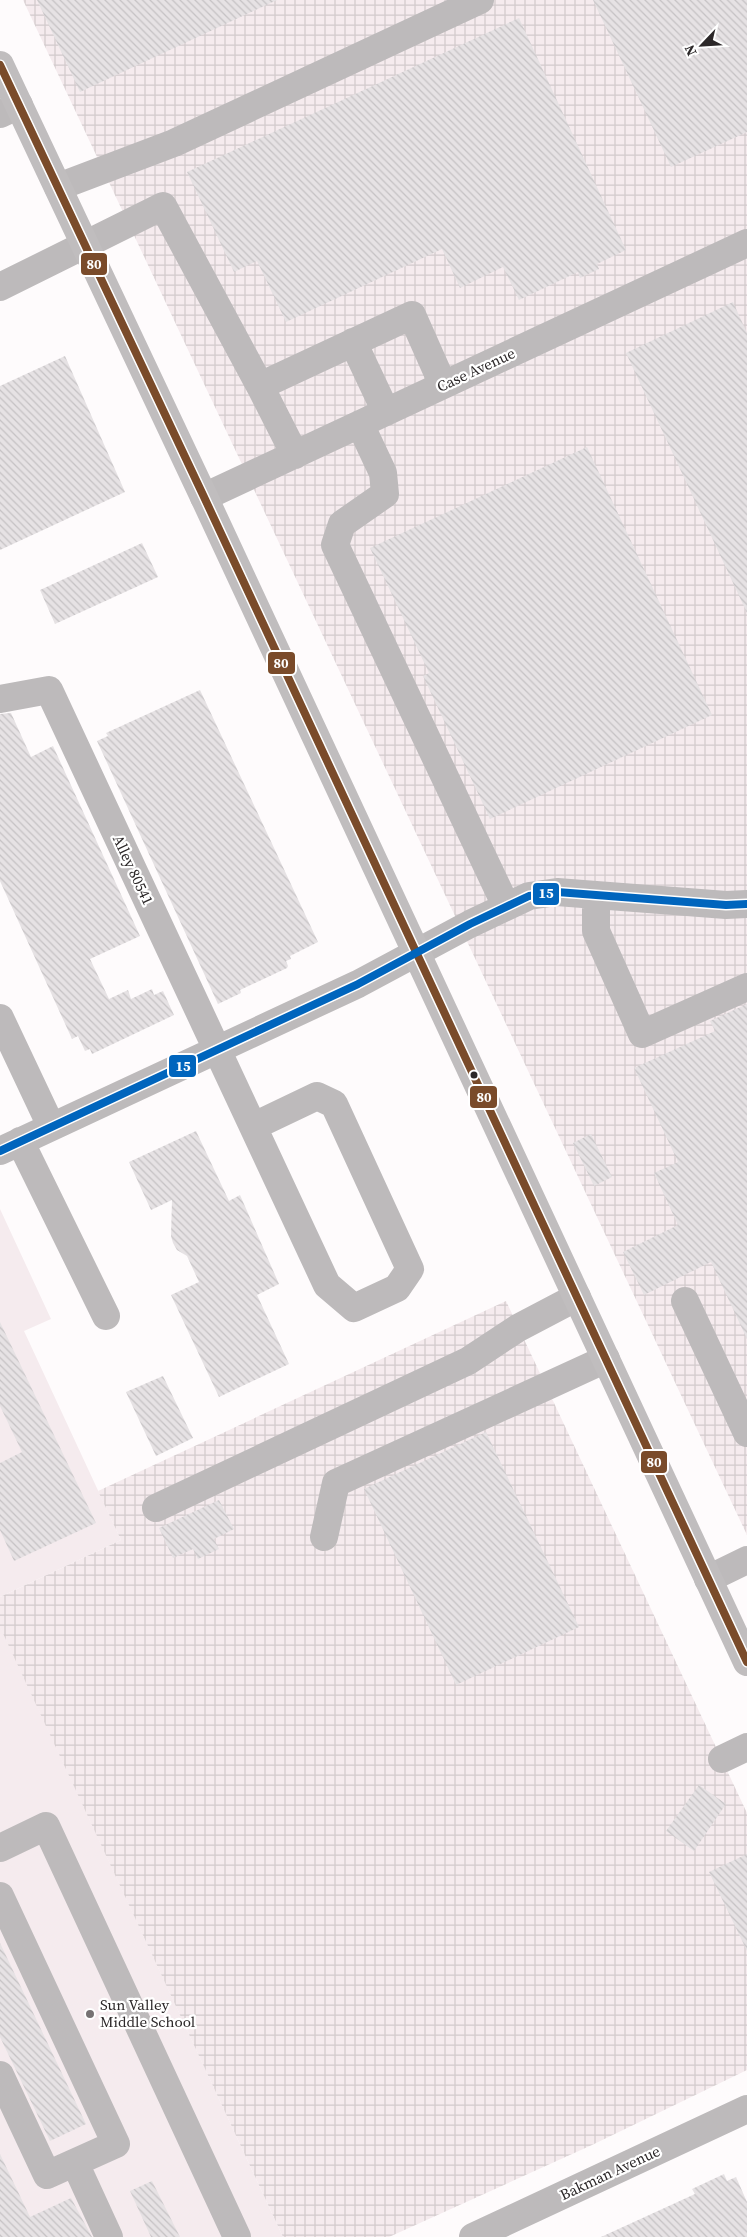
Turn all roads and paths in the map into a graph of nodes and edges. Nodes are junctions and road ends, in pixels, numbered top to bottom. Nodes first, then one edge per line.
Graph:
1 (480, 0) edge
2 (0, 65) edge
3 (10, 110) edge
4 (58, 187) junction
5 (747, 243) edge
6 (85, 246) junction
7 (0, 287) edge
8 (353, 342) junction
9 (443, 385) junction
10 (260, 386) junction
11 (386, 412) junction
12 (360, 424) junction
13 (295, 455) junction
14 (204, 497) junction
15 (0, 699) edge
16 (596, 895) junction
17 (747, 904) edge
18 (506, 906) junction
19 (417, 952) junction
20 (747, 987) edge
21 (0, 1018) edge
22 (217, 1050) junction
23 (51, 1126) junction
24 (254, 1126) junction
25 (10, 1146) edge
26 (576, 1297) junction
27 (685, 1301) dead end
28 (106, 1316) dead end
29 (606, 1359) junction
30 (747, 1433) edge
31 (156, 1508) dead end
32 (324, 1537) dead end
33 (747, 1560) edge
34 (708, 1579) junction
35 (747, 1662) edge
36 (747, 1747) edge
37 (722, 1759) dead end
38 (0, 1848) edge
39 (0, 1896) edge
40 (0, 2075) edge
41 (747, 2109) edge
42 (75, 2163) junction
43 (109, 2237) edge
44 (237, 2237) edge
45 (473, 2237) edge

1 - 4 street
2 - 3 main road
3 - 4 main road
4 - 6 main road
5 - 9 street, Case Avenue
6 - 7 street
6 - 10 street
6 - 14 main road
8 - 9 street
8 - 10 street
8 - 11 street
9 - 11 street, Case Avenue
10 - 13 street
11 - 12 street, Case Avenue
12 - 13 street, Case Avenue
12 - 18 street
13 - 14 street, Case Avenue
14 - 19 main road
15 - 22 street, Alley 80541
16 - 17 street
16 - 18 street
16 - 20 street
18 - 19 street
19 - 22 street
19 - 26 main road
21 - 23 street
22 - 23 street
22 - 24 street, Alley 80541
23 - 25 street
24 - 24 street, Alley 80541
25 - 28 street
26 - 29 main road
26 - 31 street
27 - 30 street
29 - 32 street
29 - 34 main road
33 - 34 street
34 - 35 main road
36 - 37 street
38 - 44 street
39 - 42 street
40 - 42 street
41 - 45 street, Bakman Avenue
42 - 43 street

